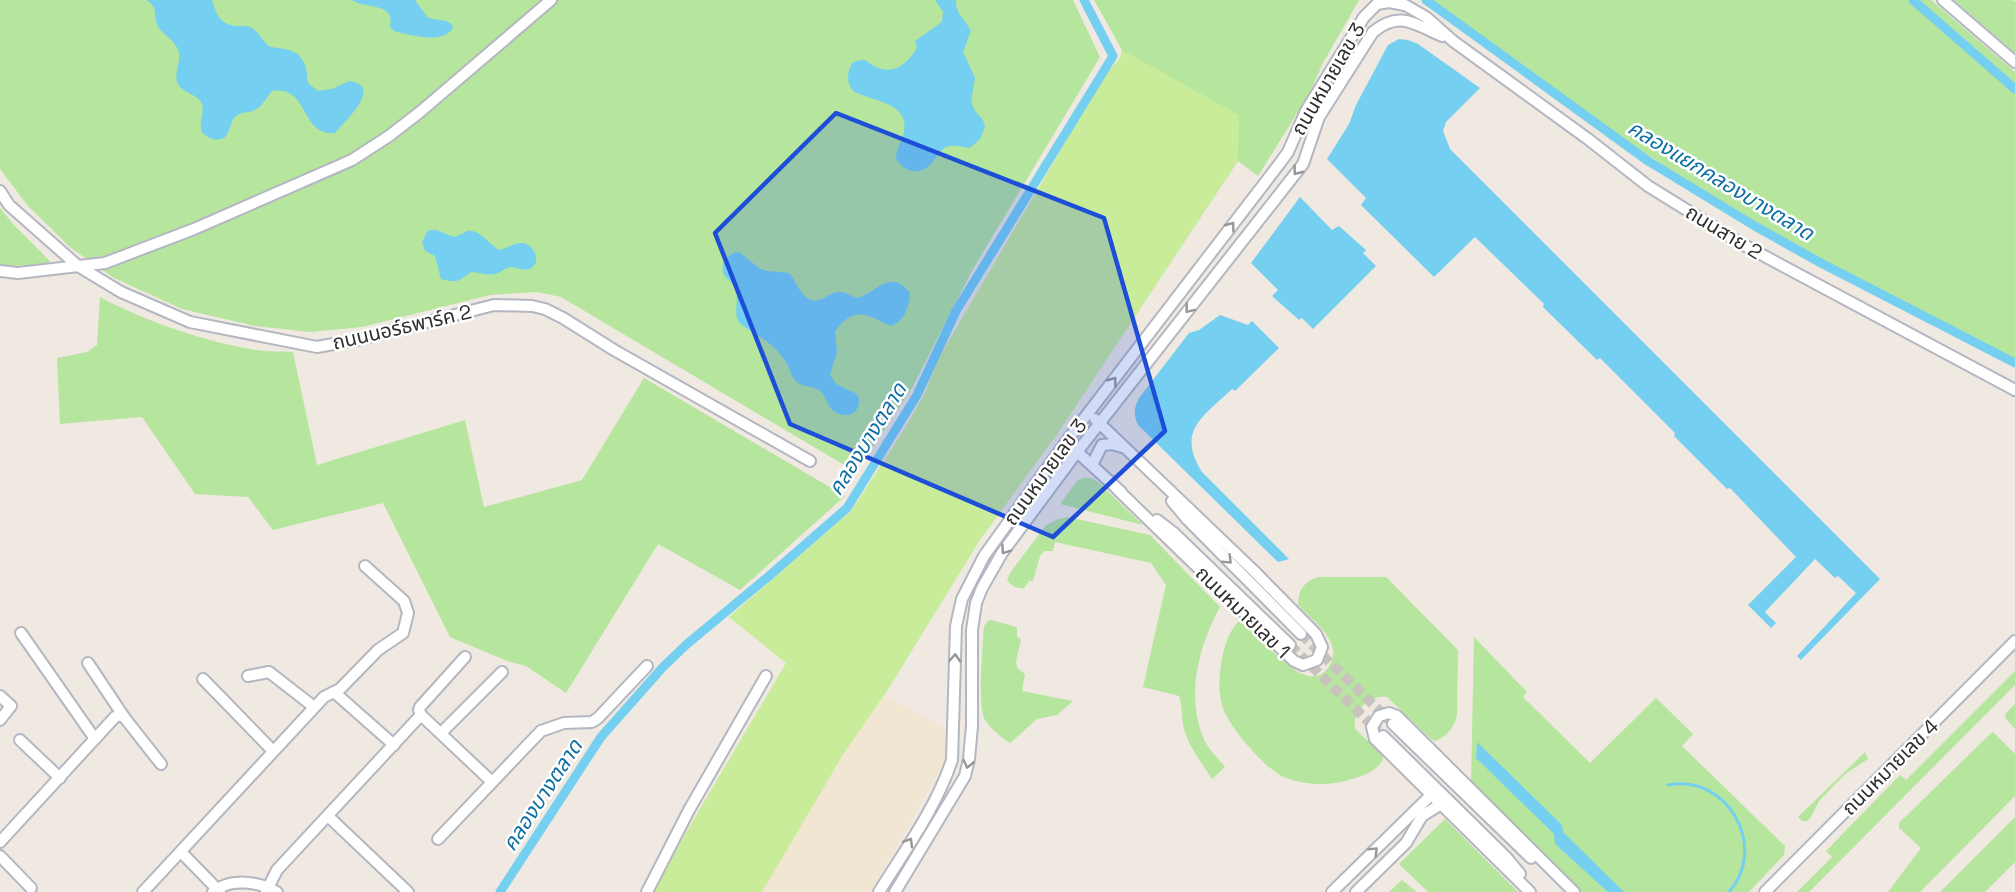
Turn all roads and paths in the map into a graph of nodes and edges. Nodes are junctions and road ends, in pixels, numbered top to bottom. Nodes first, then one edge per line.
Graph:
1 (551, 0) edge
2 (1943, 0) edge
3 (1453, 41) junction
4 (2015, 62) edge
5 (0, 191) edge
6 (78, 266) junction
7 (0, 271) edge
8 (2015, 390) edge
9 (1088, 413) junction
10 (1099, 423) junction
11 (1066, 442) junction
12 (1128, 450) junction
13 (1077, 452) junction
14 (810, 461) dead end
15 (1142, 464) junction
16 (1092, 465) junction
17 (1117, 489) junction
18 (365, 566) dead end
19 (21, 633) dead end
20 (1301, 634) tunnel mouth
21 (2015, 641) edge
22 (1290, 645) tunnel mouth
23 (465, 657) dead end
24 (88, 663) dead end
25 (647, 666) dead end
26 (502, 672) dead end
27 (248, 676) dead end
28 (766, 676) dead end
29 (203, 679) dead end
30 (334, 692) junction
31 (0, 696) edge
32 (314, 707) junction
33 (422, 716) junction
34 (124, 717) junction
35 (0, 720) edge
36 (1394, 724) tunnel mouth
37 (441, 733) junction
38 (1383, 736) tunnel mouth
39 (95, 739) junction
40 (20, 740) dead end
41 (394, 745) junction
42 (273, 751) junction
43 (161, 764) dead end
44 (60, 778) junction
45 (492, 782) junction
46 (1431, 795) junction
47 (1441, 804) junction
48 (327, 816) junction
49 (1399, 826) junction
50 (438, 839) dead end
51 (0, 842) edge
52 (1406, 843) junction
53 (181, 852) junction
54 (0, 856) edge
55 (31, 888) dead end
56 (271, 890) edge
57 (217, 891) edge
58 (142, 892) edge
59 (408, 892) edge
60 (646, 892) edge
61 (879, 892) edge
62 (895, 892) edge
63 (1332, 892) edge
64 (1356, 892) edge
65 (1530, 892) edge
66 (1535, 892) edge
67 (1573, 892) edge
68 (1765, 892) edge

1 - 6 street
2 - 4 street
3 - 8 street, ถนนสาย 2
9 -> 3 street, ถนนหมายเลข 3
3 -> 10 street, ถนนหมายเลข 3
5 - 6 street, ถนนนอร์ธพาร์ค 2
6 - 7 street
6 - 14 street, ถนนนอร์ธพาร์ค 2
9 - 10 street, ถนนหมายเลข 1
9 - 11 street, ถนนหมายเลข 3
10 - 12 street, ถนนหมายเลข 1
10 - 13 street, ถนนหมายเลข 3
11 - 13 street, ถนนหมายเลข 1
61 -> 11 street, ถนนหมายเลข 3
12 - 15 street, ถนนหมายเลข 1
12 - 16 street
13 - 16 street, ถนนหมายเลข 1
13 -> 62 street, ถนนหมายเลข 3
15 - 17 street, ถนนหมายเลข 1
15 -> 20 street, ถนนหมายเลข 1
16 - 17 street, ถนนหมายเลข 1
17 - 22 street, ถนนหมายเลข 1
18 - 30 street
19 - 39 street
21 - 68 street, ถนนหมายเลข 4
23 - 33 street
24 - 34 street
25 - 45 street
26 - 37 street
27 - 32 street
28 - 60 street
29 - 42 street
30 - 32 street
30 - 41 street
31 - 35 street
32 - 42 street
33 - 37 street
33 - 41 street
34 - 39 street
34 - 43 street
36 - 67 street
37 - 45 street
38 - 66 street
39 - 44 street
40 - 44 street
41 - 48 street
42 - 53 street
44 - 51 street
45 - 50 street
46 - 47 street
46 - 49 street
46 - 67 street
47 - 52 street
47 - 65 street
48 - 56 street
48 - 59 street
49 - 52 street
63 -> 49 street
52 - 64 street
53 - 57 street
53 - 58 street
54 - 55 street
56 - 57 street

